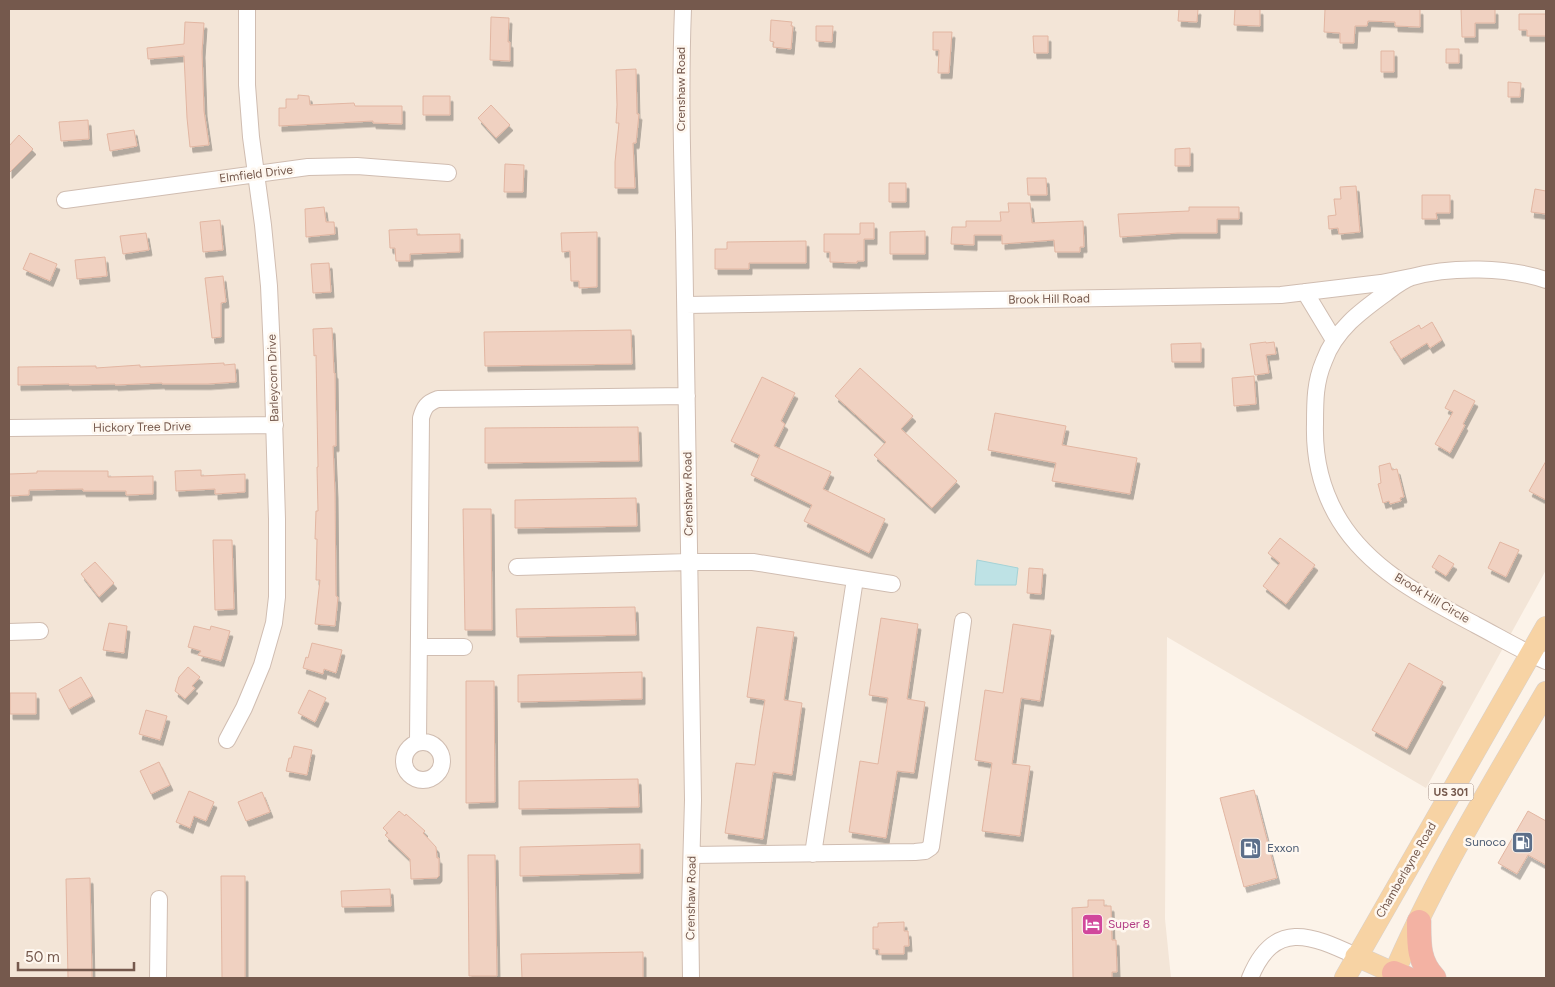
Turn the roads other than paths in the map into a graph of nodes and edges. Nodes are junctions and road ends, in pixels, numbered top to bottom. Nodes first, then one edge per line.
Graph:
1 (247, 9) edge
2 (683, 9) edge
3 (448, 173) dead end
4 (255, 174) junction
5 (65, 200) dead end
6 (1411, 277) junction
7 (1546, 280) edge
8 (1305, 292) junction
9 (686, 305) junction
10 (1334, 340) junction
11 (687, 396) junction
12 (275, 426) junction
13 (9, 428) edge
14 (689, 562) junction
15 (517, 567) dead end
16 (856, 579) junction
17 (892, 584) dead end
18 (963, 621) dead end
19 (1546, 627) edge
20 (40, 631) dead end
21 (9, 632) edge
22 (419, 647) junction
23 (464, 648) dead end
24 (1538, 658) edge
25 (1546, 692) edge
26 (226, 740) dead end
27 (418, 742) dead end
28 (813, 854) junction
29 (692, 855) junction
30 (159, 899) dead end
31 (1419, 922) junction
32 (1356, 956) junction
33 (1398, 977) edge
34 (158, 978) edge
35 (691, 978) edge
36 (1250, 978) edge
37 (1345, 978) edge
38 (1434, 978) edge

1 - 4 street, Barleycorn Drive
2 - 9 street, Crenshaw Road
3 - 4 street, Elmfield Drive
4 - 5 street, Elmfield Drive
4 - 12 street, Barleycorn Drive
6 - 7 street, Brook Hill Circle
6 - 8 street, Brook Hill Road
6 - 10 street, Brook Hill Circle
8 - 9 street, Brook Hill Road
8 - 10 street
9 - 11 street, Crenshaw Road
10 - 24 street, Brook Hill Circle
11 - 14 street, Crenshaw Road
11 - 22 street
12 - 13 street, Hickory Tree Drive
12 - 26 street, Barleycorn Drive
14 - 15 street
14 - 16 street
14 - 29 street, Crenshaw Road
16 - 17 street
16 - 28 street
18 - 28 street
19 - 24 main road, Chamberlayne Road / US 301
20 - 21 street
22 - 23 street
22 - 27 street
24 - 32 main road, Chamberlayne Road / US 301
25 - 31 main road, US 301
28 - 29 street
29 - 35 street, Crenshaw Road
30 - 34 street
31 - 33 main road, US 301
31 - 38 highway
32 - 33 main road
32 - 36 street
32 - 37 main road, Chamberlayne Road / US 301

